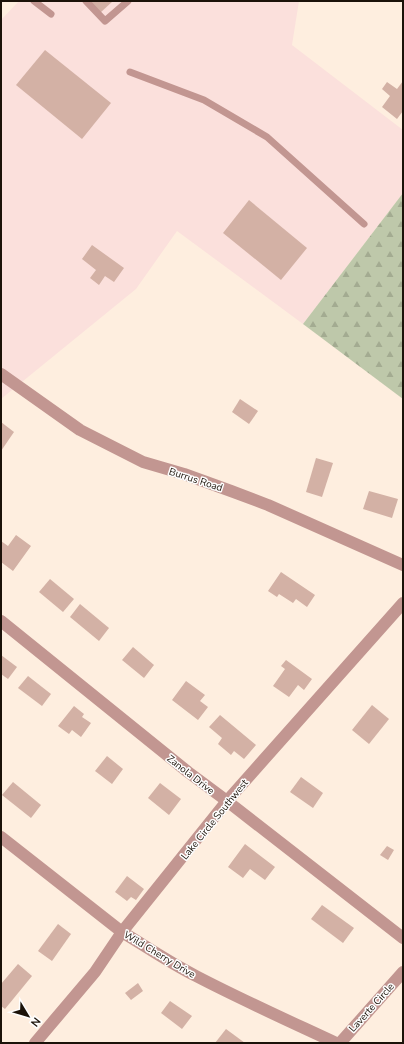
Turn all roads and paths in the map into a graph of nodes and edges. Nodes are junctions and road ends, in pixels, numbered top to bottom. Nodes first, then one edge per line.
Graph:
1 (34, 1) edge
2 (86, 1) edge
3 (128, 1) edge
4 (51, 14) dead end
5 (130, 72) dead end
6 (364, 224) dead end
7 (1, 374) edge
8 (402, 565) edge
9 (403, 603) edge
10 (1, 621) edge
11 (227, 801) junction
12 (1, 837) edge
13 (122, 932) junction
14 (403, 938) edge
15 (403, 972) edge
16 (35, 1043) edge
17 (336, 1043) edge
18 (340, 1043) edge

1 - 4 lane
2 - 3 lane
5 - 6 lane
7 - 8 street, Burrus Road
9 - 11 street, Lake Circle Southwest
10 - 11 street, Zanola Drive
11 - 13 street, Lake Circle Southwest
11 - 14 street, Zanola Drive
12 - 13 street, Wild Cherry Drive
13 - 16 street, Lake Circle Southwest
13 - 17 street, Wild Cherry Drive
15 - 18 street, Laverte Circle

